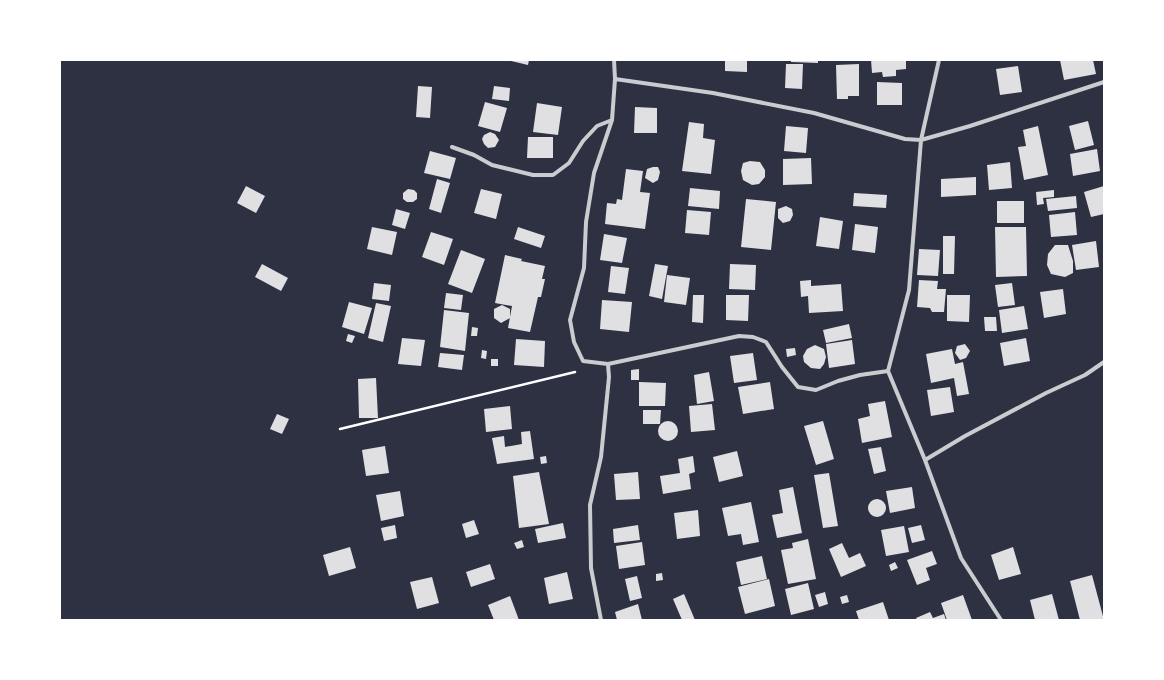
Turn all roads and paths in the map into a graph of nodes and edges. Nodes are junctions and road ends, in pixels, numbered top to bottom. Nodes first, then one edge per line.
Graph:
1 (614, 60) edge
2 (939, 60) edge
3 (615, 79) junction
4 (1104, 82) edge
5 (612, 120) junction
6 (921, 140) junction
7 (452, 147) dead end
8 (1104, 362) edge
9 (608, 364) junction
10 (577, 371) dead end
11 (888, 371) junction
12 (340, 429) dead end
13 (925, 460) junction
14 (601, 620) edge
15 (1001, 620) edge

1 - 3 street
2 - 6 street
3 - 5 street
3 - 6 street
4 - 6 street
5 - 7 street
5 - 9 street
6 - 11 street
8 - 13 street
9 - 11 street
9 - 14 street
10 - 12 path
11 - 13 street
13 - 15 street

